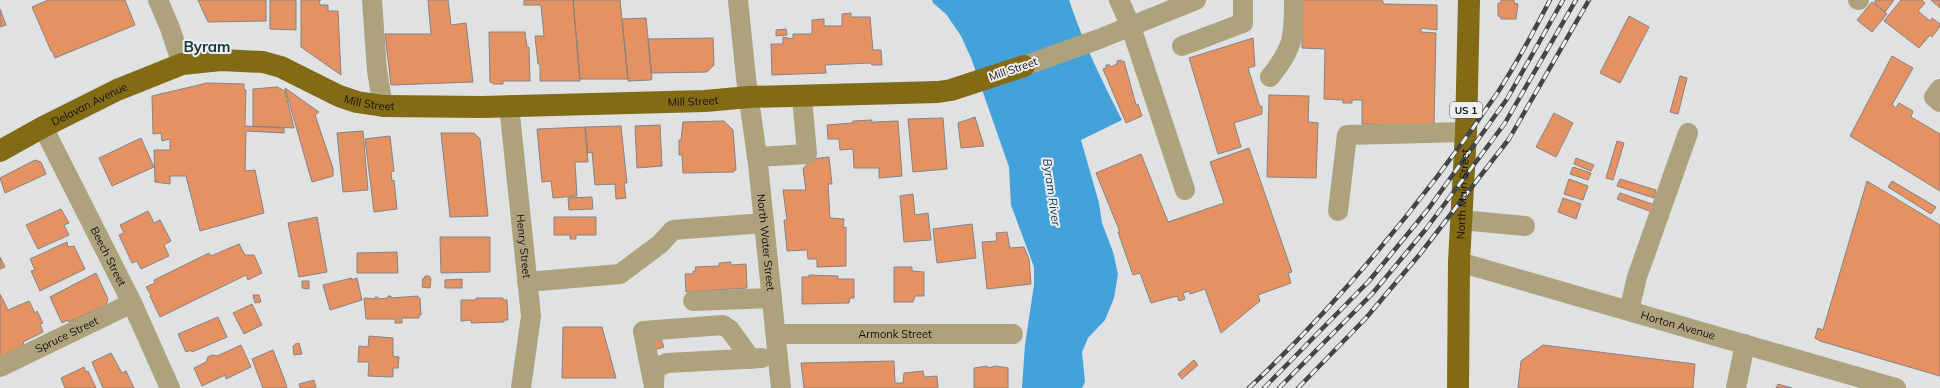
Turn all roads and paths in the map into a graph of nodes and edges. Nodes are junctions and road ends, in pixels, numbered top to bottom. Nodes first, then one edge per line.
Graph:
1 (158, 0) edge
2 (372, 0) edge
3 (738, 0) edge
4 (1119, 0) edge
5 (1196, 0) edge
6 (1243, 0) edge
7 (1294, 0) edge
8 (1469, 0) edge
9 (1131, 27) junction
10 (1182, 46) dead end
11 (182, 64) junction
12 (1024, 66) joint
13 (1270, 77) dead end
14 (1940, 89) edge
15 (749, 97) junction
16 (802, 97) junction
17 (1940, 102) edge
18 (509, 105) junction
19 (383, 106) junction
20 (43, 127) junction
21 (1466, 132) junction
22 (1688, 133) dead end
23 (0, 151) edge
24 (757, 157) junction
25 (1185, 190) dead end
26 (1338, 211) dead end
27 (1460, 220) junction
28 (764, 223) junction
29 (1525, 226) dead end
30 (1459, 262) junction
31 (527, 282) junction
32 (772, 298) junction
33 (693, 301) dead end
34 (132, 303) junction
35 (1629, 311) junction
36 (776, 334) junction
37 (1014, 334) dead end
38 (1745, 344) junction
39 (778, 357) junction
40 (751, 359) junction
41 (0, 367) edge
42 (654, 387) edge
43 (170, 388) edge
44 (521, 388) edge
45 (781, 388) edge
46 (1458, 388) edge
47 (1736, 388) edge
48 (1896, 388) edge

1 - 11 street
2 - 19 street
3 - 15 street, North Water Street
4 - 9 street
5 - 9 street, Mill Street
6 - 10 street
7 - 13 street
8 - 21 main road, North Main Street / US 1
9 - 12 street, Mill Street
9 - 25 street
11 - 19 main road, Mill Street
11 - 20 main road, Delavan Avenue
12 - 16 main road, Mill Street
14 - 17 street
15 - 16 main road, Mill Street
15 - 18 main road, Mill Street
15 - 24 street, North Water Street
16 - 24 street
18 - 19 main road, Mill Street
18 - 31 street, Henry Street
20 - 23 main road, Delavan Avenue
20 - 34 street, Beech Street
21 - 26 street
21 - 27 main road, North Main Street / US 1
22 - 35 street
24 - 28 street, North Water Street
27 - 29 street
27 - 30 main road, North Main Street / US 1
28 - 31 street
28 - 32 street, North Water Street
30 - 35 street, Horton Avenue
30 - 46 main road, North Main Street / US 1
31 - 44 street, Henry Street
32 - 33 street
32 - 36 street, North Water Street
34 - 41 street, Spruce Street
34 - 43 street, Beech Street
35 - 38 street, Horton Avenue
36 - 37 street, Armonk Street
36 - 39 street, North Water Street
38 - 47 street
38 - 48 street, Horton Avenue
39 - 40 street
39 - 45 street, North Water Street
40 - 42 street
40 - 42 street

